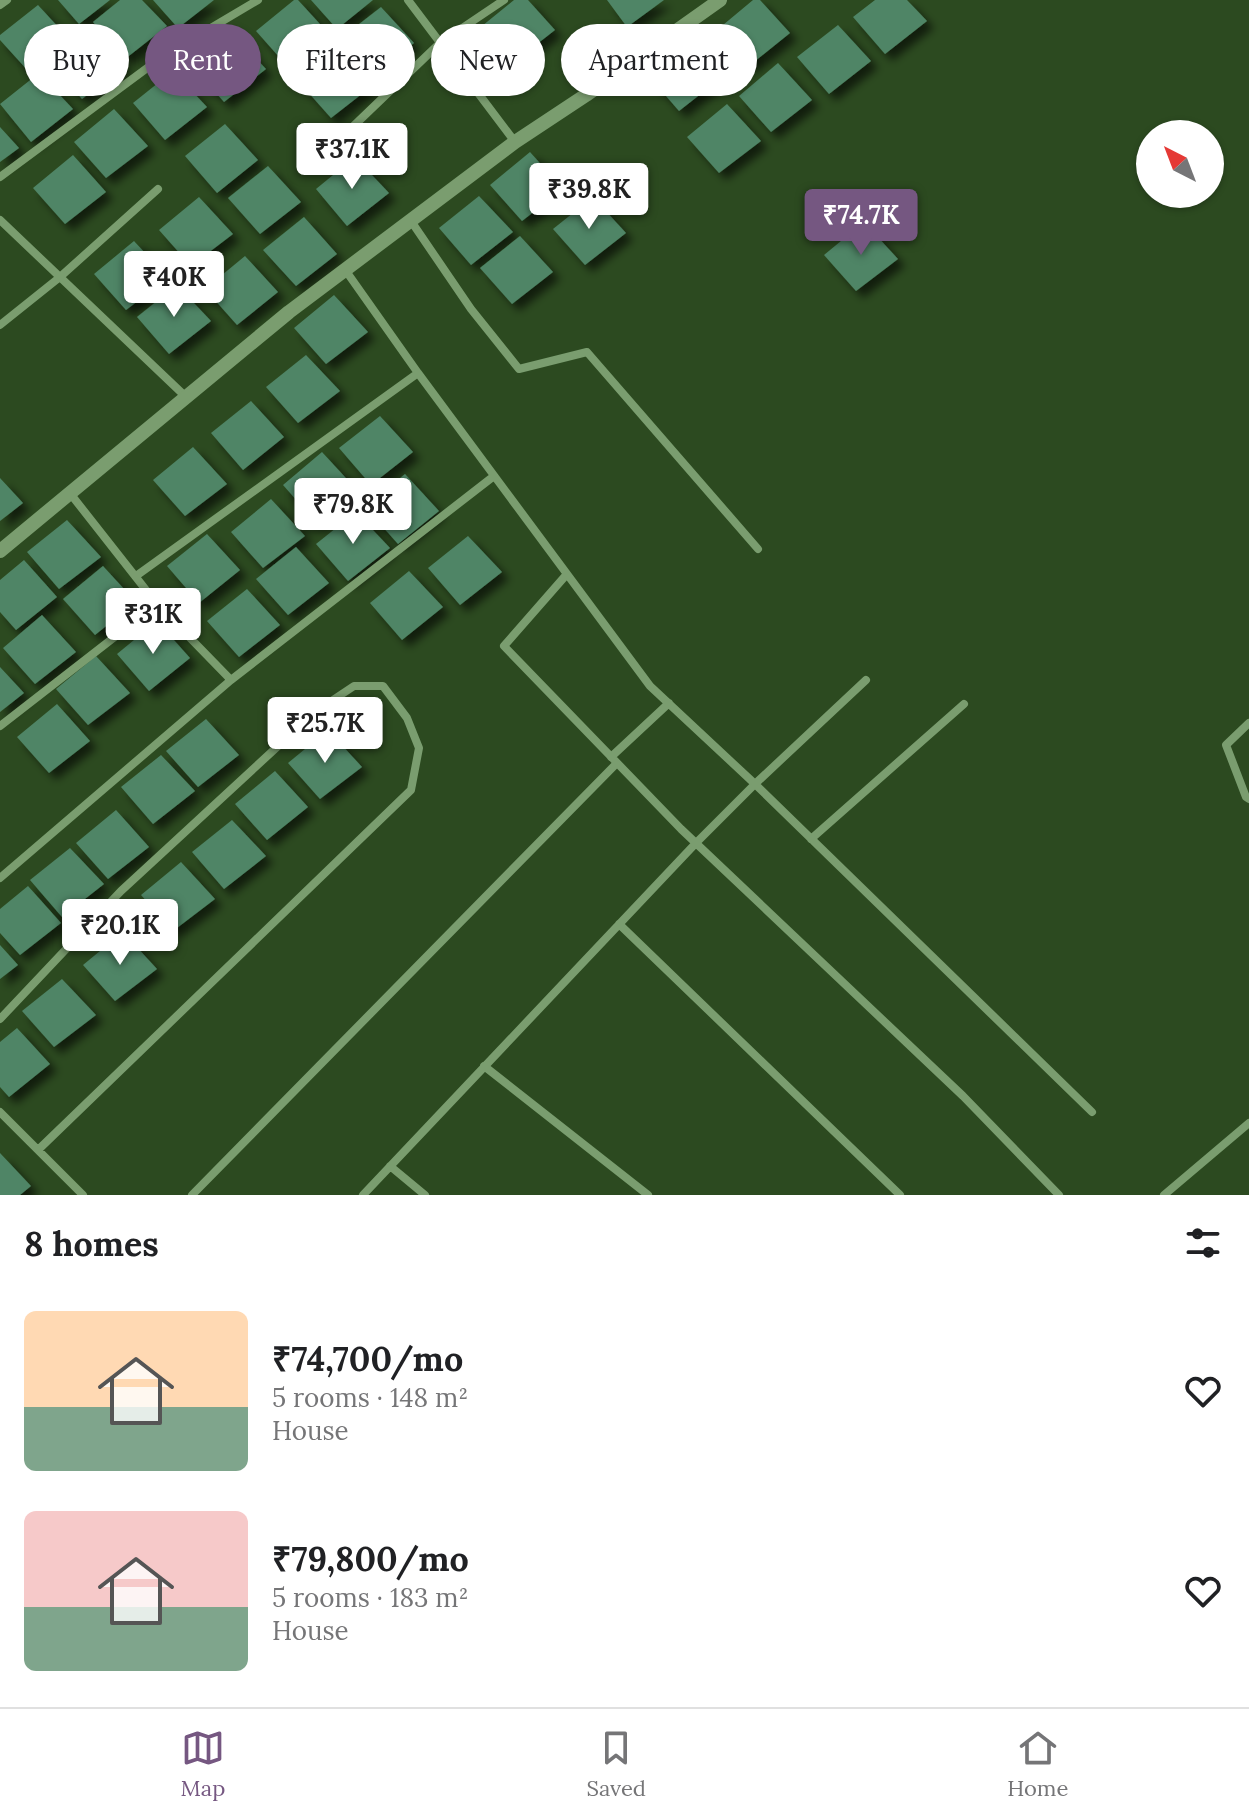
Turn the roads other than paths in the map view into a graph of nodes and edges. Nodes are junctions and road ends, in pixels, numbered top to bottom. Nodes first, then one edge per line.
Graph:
1 (7, 0) edge
2 (258, 0) edge
3 (408, 0) edge
4 (504, 0) edge
5 (720, 0) edge
6 (0, 5) edge
7 (468, 24) edge
8 (431, 31) edge
9 (431, 52) edge
10 (480, 96) edge
11 (515, 142) junction
12 (316, 162) dead end
13 (0, 177) edge
14 (158, 189) dead end
15 (0, 220) edge
16 (411, 221) junction
17 (346, 271) junction
18 (60, 277) junction
19 (0, 325) edge
20 (418, 373) junction
21 (185, 396) junction
22 (494, 476) junction
23 (69, 492) junction
24 (758, 549) dead end
25 (0, 551) edge
26 (567, 574) junction
27 (136, 576) junction
28 (157, 604) junction
29 (231, 680) junction
30 (866, 680) dead end
31 (669, 703) junction
32 (964, 704) dead end
33 (1249, 723) edge
34 (0, 726) edge
35 (614, 760) junction
36 (755, 784) junction
37 (1249, 799) edge
38 (811, 839) junction
39 (696, 843) junction
40 (0, 878) edge
41 (619, 924) junction
42 (0, 1019) edge
43 (484, 1066) junction
44 (0, 1112) edge
45 (1092, 1112) dead end
46 (1249, 1123) edge
47 (38, 1150) junction
48 (390, 1166) junction
49 (81, 1194) edge
50 (192, 1195) edge
51 (363, 1195) edge
52 (425, 1195) edge
53 (648, 1195) edge
54 (900, 1195) edge
55 (1059, 1195) edge
56 (1164, 1195) edge

1 - 6 street
2 - 13 street
3 - 8 street
4 - 7 street
5 - 11 street
9 - 12 street
10 - 11 street
11 - 16 street
14 - 18 street
15 - 18 street
16 - 17 street
16 - 24 street
17 - 20 street
17 - 21 street
18 - 19 street
18 - 21 street
20 - 22 street
20 - 27 street
21 - 23 street
22 - 26 street
22 - 29 street
23 - 25 street
23 - 27 street
26 - 31 street
26 - 35 street
27 - 28 street
28 - 29 street
28 - 34 street
29 - 40 street
30 - 36 street
31 - 35 street
31 - 36 street
32 - 38 street
33 - 37 street
35 - 39 street
35 - 50 street
36 - 38 street
36 - 39 street
38 - 45 street
39 - 41 street
39 - 55 street
41 - 43 street
41 - 54 street
42 - 47 street
43 - 48 street
43 - 53 street
44 - 47 street
46 - 56 street
47 - 49 street
48 - 51 street
48 - 52 street

